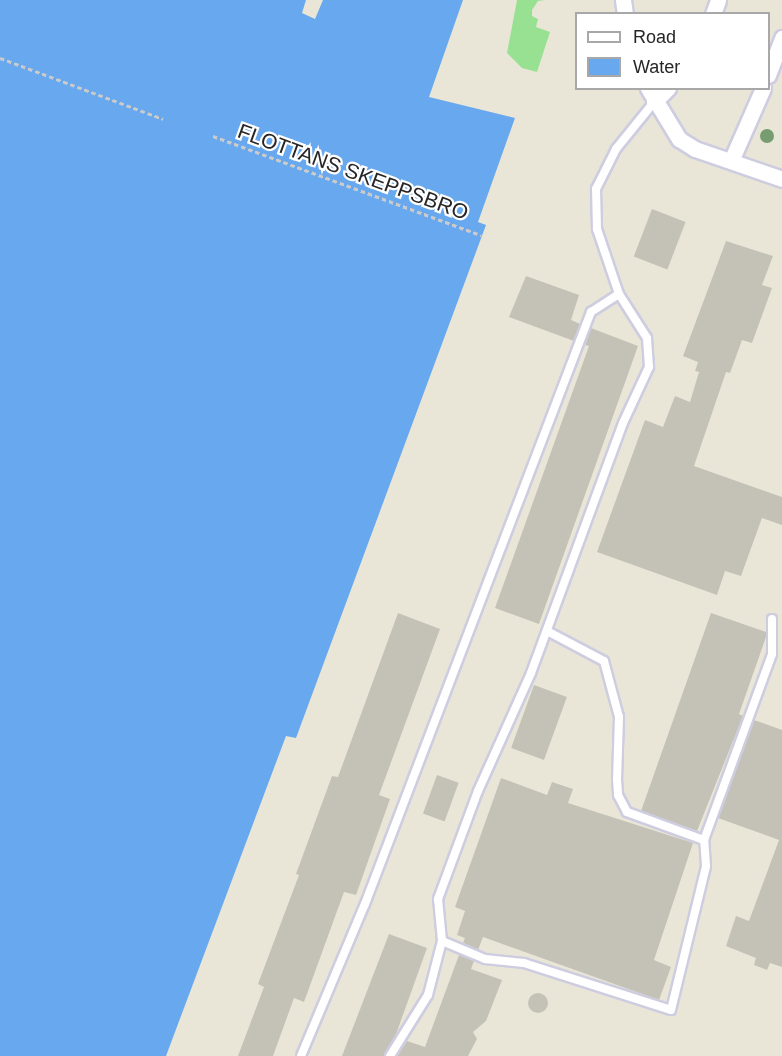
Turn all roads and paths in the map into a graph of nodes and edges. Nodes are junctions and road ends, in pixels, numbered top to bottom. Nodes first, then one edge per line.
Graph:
1 (782, 38) edge
2 (0, 58) edge
3 (770, 70) edge
4 (762, 90) edge
5 (651, 95) edge
6 (163, 119) dead end
7 (213, 136) dead end
8 (731, 161) junction
9 (779, 178) edge
10 (481, 235) dead end
11 (619, 294) junction
12 (772, 619) dead end
13 (547, 631) junction
14 (704, 840) junction
15 (442, 941) junction
16 (301, 1056) edge
17 (390, 1056) edge

1 - 3 street
2 - 6 path
4 - 8 street
5 - 8 street
5 - 11 lane
7 - 10 path, FLOTTANS SKEPPSBRO
8 - 9 street
11 - 13 lane
11 - 16 lane
12 - 14 lane
13 - 14 lane
13 - 15 lane
14 - 15 lane
15 - 17 lane

